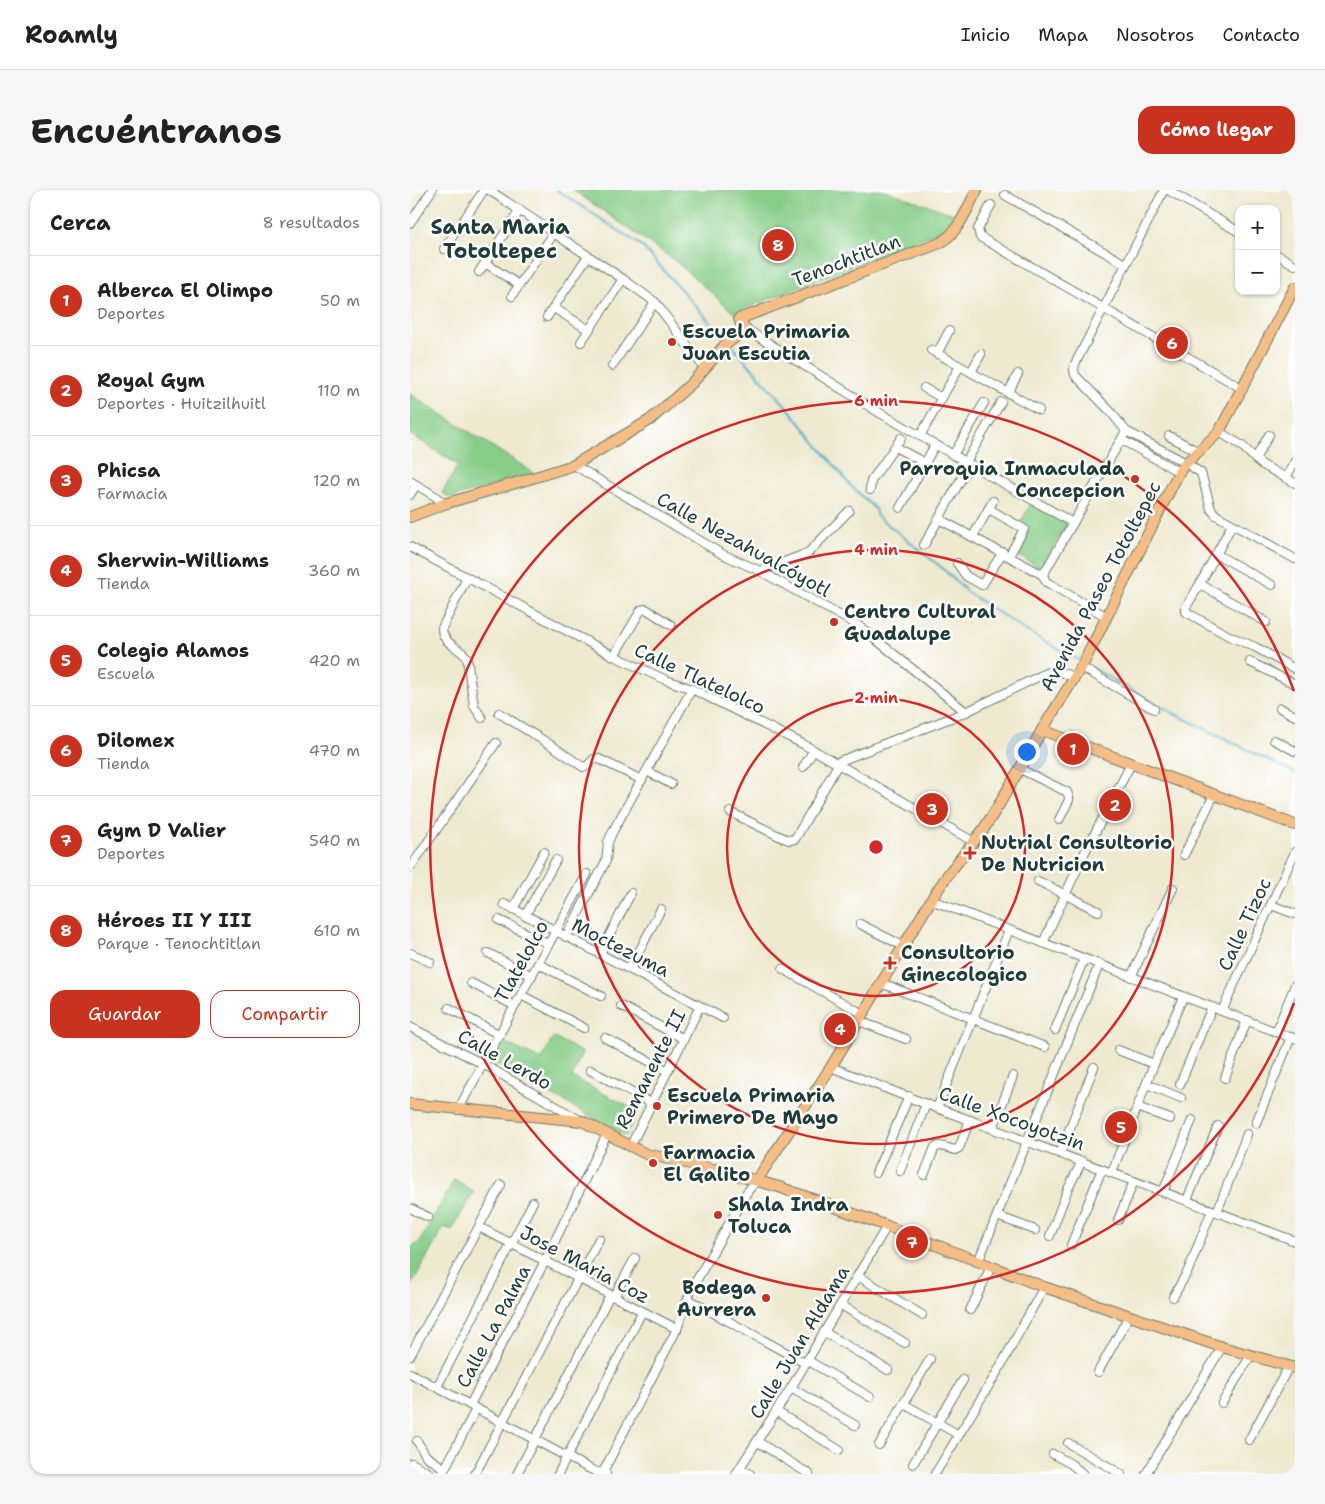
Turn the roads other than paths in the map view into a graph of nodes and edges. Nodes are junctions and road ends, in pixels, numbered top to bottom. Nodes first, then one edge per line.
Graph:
1 (432, 190) edge
2 (484, 190) edge
3 (489, 190) edge
4 (977, 190) edge
5 (1164, 190) edge
6 (1168, 190) edge
7 (1004, 195) dead end
8 (991, 205) dead end
9 (520, 210) junction
10 (410, 223) edge
11 (1235, 230) edge
12 (554, 233) junction
13 (444, 249) dead end
14 (588, 256) junction
15 (1280, 256) edge
16 (485, 263) junction
17 (1125, 264) junction
18 (1295, 264) edge
19 (479, 272) dead end
20 (623, 279) junction
21 (520, 285) junction
22 (1295, 287) edge
23 (512, 296) dead end
24 (655, 302) junction
25 (554, 308) junction
26 (1103, 308) junction
27 (548, 317) dead end
28 (742, 324) junction
29 (589, 330) junction
30 (949, 331) dead end
31 (581, 342) dead end
32 (981, 354) dead end
33 (612, 366) dead end
34 (960, 366) junction
35 (705, 369) junction
36 (971, 372) junction
37 (1018, 374) dead end
38 (924, 388) dead end
39 (1242, 389) junction
40 (1008, 392) junction
41 (942, 398) junction
42 (1001, 402) dead end
43 (984, 403) dead end
44 (1040, 410) dead end
45 (1126, 431) junction
46 (1220, 432) junction
47 (1269, 435) dead end
48 (920, 436) junction
49 (1169, 436) dead end
50 (901, 438) dead end
51 (1122, 440) junction
52 (935, 445) junction
53 (894, 447) junction
54 (1199, 452) junction
55 (953, 455) junction
56 (1255, 459) junction
57 (1295, 461) edge
58 (966, 462) junction
59 (925, 463) junction
60 (1186, 463) junction
61 (574, 464) junction
62 (1179, 472) junction
63 (964, 474) dead end
64 (1286, 478) junction
65 (413, 483) edge
66 (1295, 483) edge
67 (870, 490) dead end
68 (410, 495) edge
69 (993, 501) dead end
70 (444, 504) junction
71 (900, 508) dead end
72 (989, 509) junction
73 (849, 511) dead end
74 (410, 517) edge
75 (939, 519) junction
76 (1073, 523) junction
77 (1232, 525) junction
78 (973, 536) junction
79 (924, 545) dead end
80 (410, 547) edge
81 (1006, 554) junction
82 (1216, 554) junction
83 (1295, 560) edge
84 (957, 563) dead end
85 (760, 571) junction
86 (1043, 575) junction
87 (467, 578) junction
88 (1201, 584) junction
89 (1272, 585) dead end
90 (1106, 616) junction
91 (1266, 622) dead end
92 (671, 625) dead end
93 (614, 656) junction
94 (1250, 662) dead end
95 (1082, 664) junction
96 (1295, 669) edge
97 (1074, 678) junction
98 (1295, 684) edge
99 (692, 689) junction
100 (1280, 708) dead end
101 (1154, 709) dead end
102 (966, 712) junction
103 (499, 713) dead end
104 (1295, 716) edge
105 (482, 718) dead end
106 (1042, 730) junction
107 (1274, 740) dead end
108 (496, 744) dead end
109 (814, 750) junction
110 (1295, 751) edge
111 (839, 764) junction
112 (1131, 764) junction
113 (803, 768) dead end
114 (1020, 769) junction
115 (647, 771) junction
116 (642, 780) junction
117 (671, 784) dead end
118 (1214, 795) junction
119 (730, 812) dead end
120 (1059, 820) dead end
121 (1295, 825) edge
122 (974, 842) junction
123 (544, 852) dead end
124 (1295, 852) edge
125 (1184, 855) dead end
126 (556, 860) dead end
127 (410, 868) edge
128 (1291, 869) edge
129 (586, 874) dead end
130 (1038, 881) dead end
131 (1173, 888) dead end
132 (631, 893) dead end
133 (1065, 895) junction
134 (930, 900) junction
135 (504, 904) dead end
136 (1271, 904) junction
137 (513, 909) junction
138 (661, 909) dead end
139 (1098, 911) dead end
140 (1295, 914) edge
141 (525, 916) junction
142 (499, 920) dead end
143 (860, 924) dead end
144 (1009, 930) junction
145 (556, 931) junction
146 (566, 937) junction
147 (1043, 943) junction
148 (549, 944) junction
149 (903, 946) junction
150 (410, 953) edge
151 (488, 953) dead end
152 (600, 954) junction
153 (1084, 959) junction
154 (430, 962) dead end
155 (539, 964) junction
156 (1099, 964) junction
157 (630, 969) junction
158 (783, 969) dead end
159 (532, 976) junction
160 (1132, 977) junction
161 (471, 983) dead end
162 (881, 983) junction
163 (1295, 985) edge
164 (521, 995) junction
165 (601, 996) dead end
166 (1184, 997) junction
167 (515, 1006) junction
168 (621, 1006) dead end
169 (700, 1006) junction
170 (1212, 1007) junction
171 (449, 1008) dead end
172 (1222, 1011) junction
173 (861, 1017) junction
174 (723, 1018) dead end
175 (973, 1020) junction
176 (1247, 1020) junction
177 (410, 1026) edge
178 (584, 1028) dead end
179 (1055, 1030) dead end
180 (1276, 1032) junction
181 (500, 1035) junction
182 (605, 1038) dead end
183 (1293, 1038) edge
184 (684, 1039) junction
185 (906, 1039) dead end
186 (1046, 1047) dead end
187 (1118, 1050) dead end
188 (483, 1064) junction
189 (1154, 1064) junction
190 (831, 1067) junction
191 (1094, 1067) dead end
192 (590, 1070) dead end
193 (668, 1071) junction
194 (1013, 1076) dead end
195 (1225, 1078) dead end
196 (1147, 1084) junction
197 (1180, 1084) dead end
198 (909, 1096) junction
199 (1181, 1098) dead end
200 (652, 1103) junction
201 (410, 1104) edge
202 (926, 1104) junction
203 (1137, 1107) junction
204 (937, 1108) junction
205 (458, 1110) junction
206 (1170, 1118) dead end
207 (970, 1120) junction
208 (1192, 1120) dead end
209 (582, 1121) junction
210 (1256, 1123) dead end
211 (1218, 1126) dead end
212 (993, 1128) junction
213 (607, 1134) junction
214 (1247, 1134) dead end
215 (1026, 1141) junction
216 (630, 1146) junction
217 (1060, 1153) junction
218 (1082, 1161) junction
219 (1102, 1169) junction
220 (900, 1171) dead end
221 (1112, 1172) junction
222 (876, 1173) dead end
223 (924, 1175) dead end
224 (757, 1180) junction
225 (1134, 1181) junction
226 (501, 1185) dead end
227 (1163, 1192) junction
228 (1187, 1200) junction
229 (532, 1202) dead end
230 (410, 1208) edge
231 (1215, 1211) junction
232 (997, 1216) junction
233 (428, 1217) dead end
234 (1118, 1220) dead end
235 (480, 1226) junction
236 (888, 1226) junction
237 (1034, 1230) dead end
238 (1050, 1236) dead end
239 (599, 1239) dead end
240 (1295, 1241) edge
241 (511, 1243) junction
242 (1071, 1245) dead end
243 (635, 1258) dead end
244 (545, 1261) junction
245 (978, 1262) junction
246 (991, 1267) junction
247 (858, 1276) junction
248 (579, 1278) junction
249 (1044, 1287) junction
250 (612, 1296) junction
251 (1173, 1297) dead end
252 (688, 1299) junction
253 (841, 1305) junction
254 (970, 1310) dead end
255 (642, 1312) junction
256 (922, 1315) dead end
257 (1129, 1316) junction
258 (676, 1329) junction
259 (824, 1332) junction
260 (904, 1343) dead end
261 (1222, 1347) junction
262 (1251, 1355) junction
263 (410, 1356) edge
264 (930, 1359) dead end
265 (806, 1362) junction
266 (1292, 1367) edge
267 (888, 1370) dead end
268 (1098, 1372) dead end
269 (410, 1373) edge
270 (963, 1380) dead end
271 (437, 1387) junction
272 (791, 1388) junction
273 (870, 1397) dead end
274 (1222, 1403) dead end
275 (904, 1404) junction
276 (473, 1407) junction
277 (777, 1412) junction
278 (938, 1423) junction
279 (503, 1424) junction
280 (854, 1426) dead end
281 (959, 1435) junction
282 (535, 1440) junction
283 (1248, 1440) dead end
284 (417, 1441) dead end
285 (758, 1442) junction
286 (1068, 1443) dead end
287 (879, 1445) dead end
288 (840, 1450) dead end
289 (1053, 1454) dead end
290 (567, 1457) junction
291 (412, 1463) dead end
292 (913, 1464) dead end
293 (738, 1471) edge
294 (444, 1472) edge
295 (432, 1474) edge
296 (475, 1474) edge
297 (517, 1474) edge
298 (558, 1474) edge
299 (603, 1474) edge
300 (750, 1474) edge
301 (809, 1474) edge
302 (935, 1474) edge
303 (1083, 1474) edge
304 (1121, 1474) edge
305 (1146, 1474) edge

1 - 10 street
2 - 13 street
3 - 9 street
4 - 28 main road, Tenochtitlan
5 - 17 street
6 - 11 street
7 - 17 street
8 - 26 street
9 - 12 street
9 - 16 street
12 - 14 street
12 - 21 street
14 - 20 street
14 - 25 street
15 - 18 street
16 - 19 street
16 - 21 street
17 - 26 street
20 - 24 street
20 - 29 street
21 - 23 street
22 - 39 main road, Avenida Paseo Totoltepec
24 - 33 street
24 - 35 street
25 - 27 street
25 - 29 street
26 - 39 street
26 - 45 street
28 - 35 main road, Tenochtitlan
28 - 48 street
29 - 31 street
30 - 34 street
32 - 36 street
34 - 36 street
34 - 41 street
35 - 61 main road, Tenochtitlan
36 - 40 street
37 - 40 street
38 - 41 street
39 - 46 main road, Avenida Paseo Totoltepec
40 - 44 street
41 - 48 street
42 - 58 street
43 - 55 street
45 - 51 street
45 - 60 street
46 - 54 main road, Avenida Paseo Totoltepec
46 - 56 street
47 - 56 street
48 - 52 street
49 - 54 street
50 - 53 street
51 - 62 street
51 - 76 street
52 - 55 street
52 - 59 street
53 - 59 street
53 - 67 street
54 - 60 main road, Avenida Paseo Totoltepec
55 - 58 street
56 - 64 street
57 - 64 street
58 - 76 street
59 - 71 street
60 - 62 main road, Avenida Paseo Totoltepec
60 - 77 street
61 - 70 main road, Tenochtitlan
61 - 85 street, Calle Nezahualcóyotl
62 - 90 main road, Avenida Paseo Totoltepec
63 - 75 street
64 - 66 street
65 - 68 street
65 - 70 street
69 - 72 street
70 - 74 main road, Tenochtitlan
72 - 78 street
72 - 81 street
73 - 85 street
75 - 78 street
75 - 79 street
76 - 86 street
77 - 82 street
77 - 83 street
78 - 81 street
80 - 87 street, Calle Tlatelolco
81 - 84 street
81 - 86 street
82 - 88 street
82 - 89 street
85 - 102 street, Calle Nezahualcóyotl
86 - 90 street
87 - 93 street, Calle Tlatelolco
87 - 105 street
88 - 91 street
88 - 96 street
90 - 95 main road, Avenida Paseo Totoltepec
92 - 93 street
93 - 99 street, Calle Tlatelolco
94 - 98 street
95 - 97 main road, Avenida Paseo Totoltepec
95 - 101 street
97 - 102 street
97 - 106 main road, Avenida Paseo Totoltepec
99 - 109 street, Calle Tlatelolco
99 - 115 street
100 - 104 street
102 - 111 street
103 - 116 street
106 - 112 main road
106 - 114 main road, Avenida Paseo Totoltepec
107 - 110 street
108 - 127 street
109 - 111 street, Calle Tlatelolco
109 - 113 street
111 - 119 street
111 - 122 street, Calle Tlatelolco
112 - 118 main road
112 - 133 street
114 - 120 street
114 - 122 main road, Avenida Paseo Totoltepec
115 - 116 street
115 - 117 street
116 - 146 street
118 - 121 main road
118 - 125 street
122 - 134 main road, Avenida Paseo Totoltepec
123 - 137 street
124 - 128 street, Calle Tizoc
126 - 141 street
128 - 136 street, Calle Tizoc
129 - 145 street, Tlatelolco
130 - 133 street
131 - 160 street
132 - 152 street
133 - 139 street
133 - 147 street
134 - 144 street
134 - 149 main road, Avenida Paseo Totoltepec
135 - 137 street, Moctezuma
136 - 140 street
136 - 172 street, Calle Tizoc
137 - 141 street, Moctezuma
138 - 157 street
141 - 145 street, Moctezuma
142 - 148 street
143 - 149 street
144 - 147 street
144 - 175 street
145 - 146 street, Moctezuma
145 - 148 street, Tlatelolco
146 - 152 street, Moctezuma
147 - 153 street
148 - 155 street, Tlatelolco
149 - 162 main road, Avenida Paseo Totoltepec
150 - 154 street
151 - 159 street
152 - 157 street, Moctezuma
153 - 156 street
153 - 179 street
155 - 159 street, Tlatelolco
155 - 165 street
156 - 160 street
156 - 215 street
157 - 169 street, Moctezuma
158 - 173 street
159 - 164 street, Tlatelolco
160 - 166 street
161 - 167 street
162 - 173 main road, Avenida Paseo Totoltepec
162 - 175 street
163 - 180 street
164 - 167 street, Tlatelolco
164 - 178 street
166 - 170 street
166 - 189 street
167 - 181 street, Tlatelolco
168 - 184 street
169 - 174 street, Moctezuma
169 - 184 street, Remanente II
170 - 172 street
170 - 197 street
171 - 181 street
172 - 176 street
173 - 185 street
173 - 190 main road, Avenida Paseo Totoltepec
175 - 186 street
175 - 204 street
176 - 180 street
176 - 195 street
177 - 188 street, Calle Lerdo
180 - 183 street
181 - 188 street, Tlatelolco
182 - 193 street
183 - 210 street
184 - 193 street, Remanente II
187 - 189 street
188 - 205 street, Tlatelolco
188 - 209 street, Calle Lerdo
189 - 196 street
190 - 198 street, Calle Xocoyotzin
190 - 224 main road, Avenida Paseo Totoltepec
191 - 217 street
192 - 200 street
193 - 200 street, Remanente II
194 - 212 street
196 - 199 street
196 - 203 street
198 - 202 street, Calle Xocoyotzin
198 - 222 street
200 - 216 street, Remanente II
201 - 205 main road
202 - 204 street, Calle Xocoyotzin
202 - 220 street
203 - 206 street
203 - 221 street
204 - 207 street, Calle Xocoyotzin
205 - 209 main road
207 - 212 street, Calle Xocoyotzin
207 - 223 street
208 - 227 street
209 - 213 main road
211 - 228 street
212 - 215 street, Calle Xocoyotzin
213 - 216 main road
213 - 244 street, Calle La Palma
214 - 231 street
215 - 217 street, Calle Xocoyotzin
215 - 232 street
216 - 224 main road
217 - 218 street, Calle Xocoyotzin
218 - 219 street, Calle Xocoyotzin
218 - 238 street
219 - 221 street, Calle Xocoyotzin
219 - 242 street
221 - 225 street, Calle Xocoyotzin
224 - 236 main road
224 - 252 street
225 - 227 street, Calle Xocoyotzin
225 - 234 street
226 - 235 street
227 - 228 street, Calle Xocoyotzin
228 - 231 street, Calle Xocoyotzin
229 - 241 street
230 - 233 street
231 - 240 street, Calle Xocoyotzin
231 - 251 street
232 - 237 street
232 - 245 street
235 - 241 street, Jose Maria Coz
235 - 263 street
236 - 245 main road
236 - 247 street, Calle Juan Aldama
239 - 248 street
241 - 244 street, Jose Maria Coz
241 - 271 street
243 - 250 street
244 - 248 street, Jose Maria Coz
244 - 276 street, Calle La Palma
245 - 246 main road
246 - 249 main road
246 - 254 street
247 - 253 street, Calle Juan Aldama
247 - 256 street
248 - 250 street, Jose Maria Coz
248 - 279 street
249 - 257 main road
249 - 281 street
250 - 255 street, Jose Maria Coz
250 - 282 street
252 - 258 street
252 - 265 street
253 - 259 street, Calle Juan Aldama
253 - 260 street
255 - 258 street, Jose Maria Coz
255 - 290 street
257 - 261 main road
257 - 268 street
258 - 299 street
259 - 265 street, Calle Juan Aldama
259 - 267 street
261 - 262 main road
261 - 305 street
262 - 266 main road
262 - 274 street
264 - 275 street
265 - 272 street, Calle Juan Aldama
265 - 273 street
266 - 283 street
269 - 271 street
270 - 278 street
271 - 276 street
272 - 277 street, Calle Juan Aldama
272 - 280 street
275 - 278 street
275 - 287 street
276 - 279 street
276 - 294 street, Calle La Palma
277 - 285 street, Calle Juan Aldama
277 - 288 street
278 - 281 street
278 - 292 street
279 - 282 street
279 - 296 street
281 - 302 street
282 - 290 street
282 - 297 street
284 - 294 street
285 - 293 street, Calle Juan Aldama
285 - 301 street
286 - 304 street
289 - 303 street
290 - 298 street
290 - 299 street
291 - 295 street
293 - 300 street

